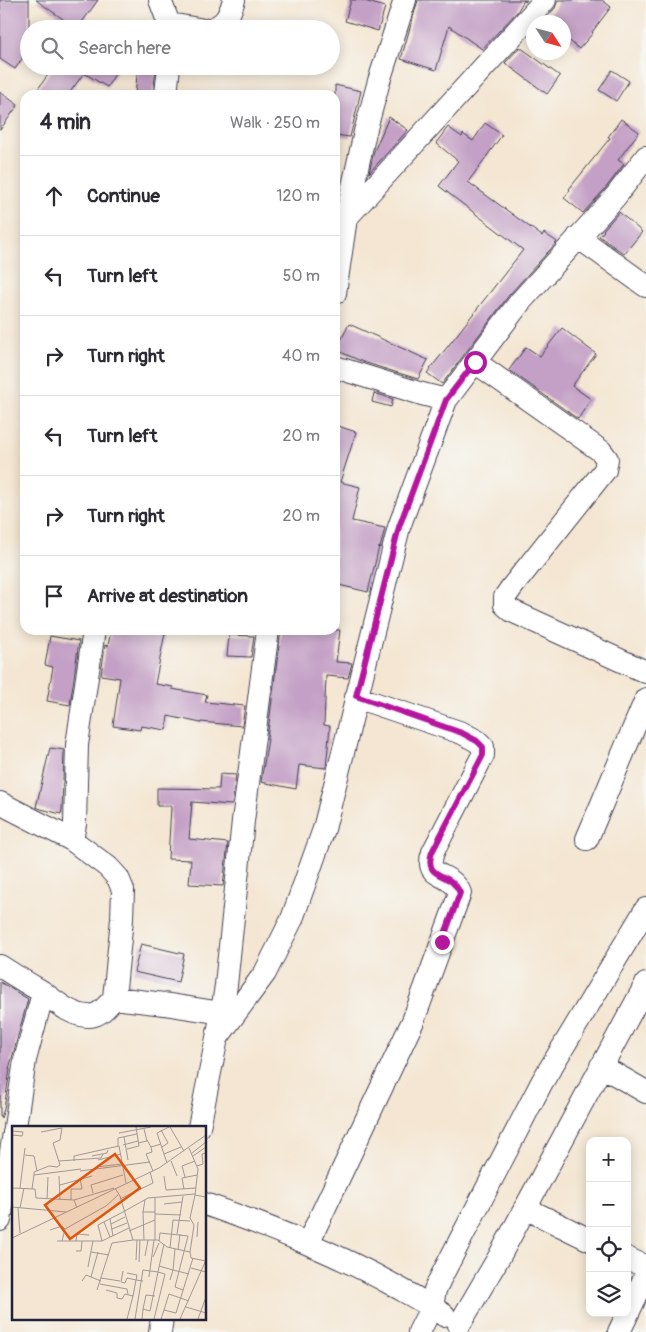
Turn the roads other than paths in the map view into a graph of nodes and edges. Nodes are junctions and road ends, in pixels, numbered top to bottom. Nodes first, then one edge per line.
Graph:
1 (234, 0) edge
2 (405, 0) edge
3 (545, 0) edge
4 (162, 13) edge
5 (178, 20) edge
6 (225, 20) edge
7 (169, 75) edge
8 (167, 90) edge
9 (646, 157) edge
10 (346, 218) junction
11 (578, 237) junction
12 (340, 259) edge
13 (646, 286) edge
14 (475, 362) junction
15 (340, 369) edge
16 (446, 400) junction
17 (93, 635) edge
18 (267, 635) edge
19 (646, 672) edge
20 (356, 696) junction
21 (646, 699) edge
22 (0, 803) edge
23 (587, 839) dead end
24 (72, 840) junction
25 (646, 909) edge
26 (0, 966) edge
27 (646, 984) edge
28 (43, 993) junction
29 (114, 998) junction
30 (222, 1013) junction
31 (217, 1038) junction
32 (601, 1066) junction
33 (646, 1092) edge
34 (15, 1126) edge
35 (198, 1126) edge
36 (12, 1145) edge
37 (206, 1204) edge
38 (525, 1208) junction
39 (0, 1220) edge
40 (586, 1238) edge
41 (308, 1243) junction
42 (631, 1262) edge
43 (645, 1277) edge
44 (432, 1306) junction
45 (464, 1328) edge
46 (419, 1332) edge
47 (619, 1332) edge

1 - 6 street
2 - 10 street
3 - 10 street
4 - 5 street
7 - 8 street
9 - 11 street
10 - 12 street
11 - 13 street
11 - 14 street
14 - 16 street
14 - 19 street
15 - 16 street
16 - 20 street
17 - 24 street
18 - 30 street
20 - 31 street
20 - 41 street
21 - 23 street
22 - 24 street
24 - 29 street
25 - 44 street
26 - 28 street
27 - 32 street
28 - 29 street
28 - 34 street
29 - 30 street
30 - 31 street
31 - 35 street
32 - 33 street
32 - 38 street
36 - 39 street
37 - 41 street
38 - 40 street
38 - 45 street
41 - 44 street
42 - 43 street
43 - 47 street
44 - 45 street
44 - 46 street

